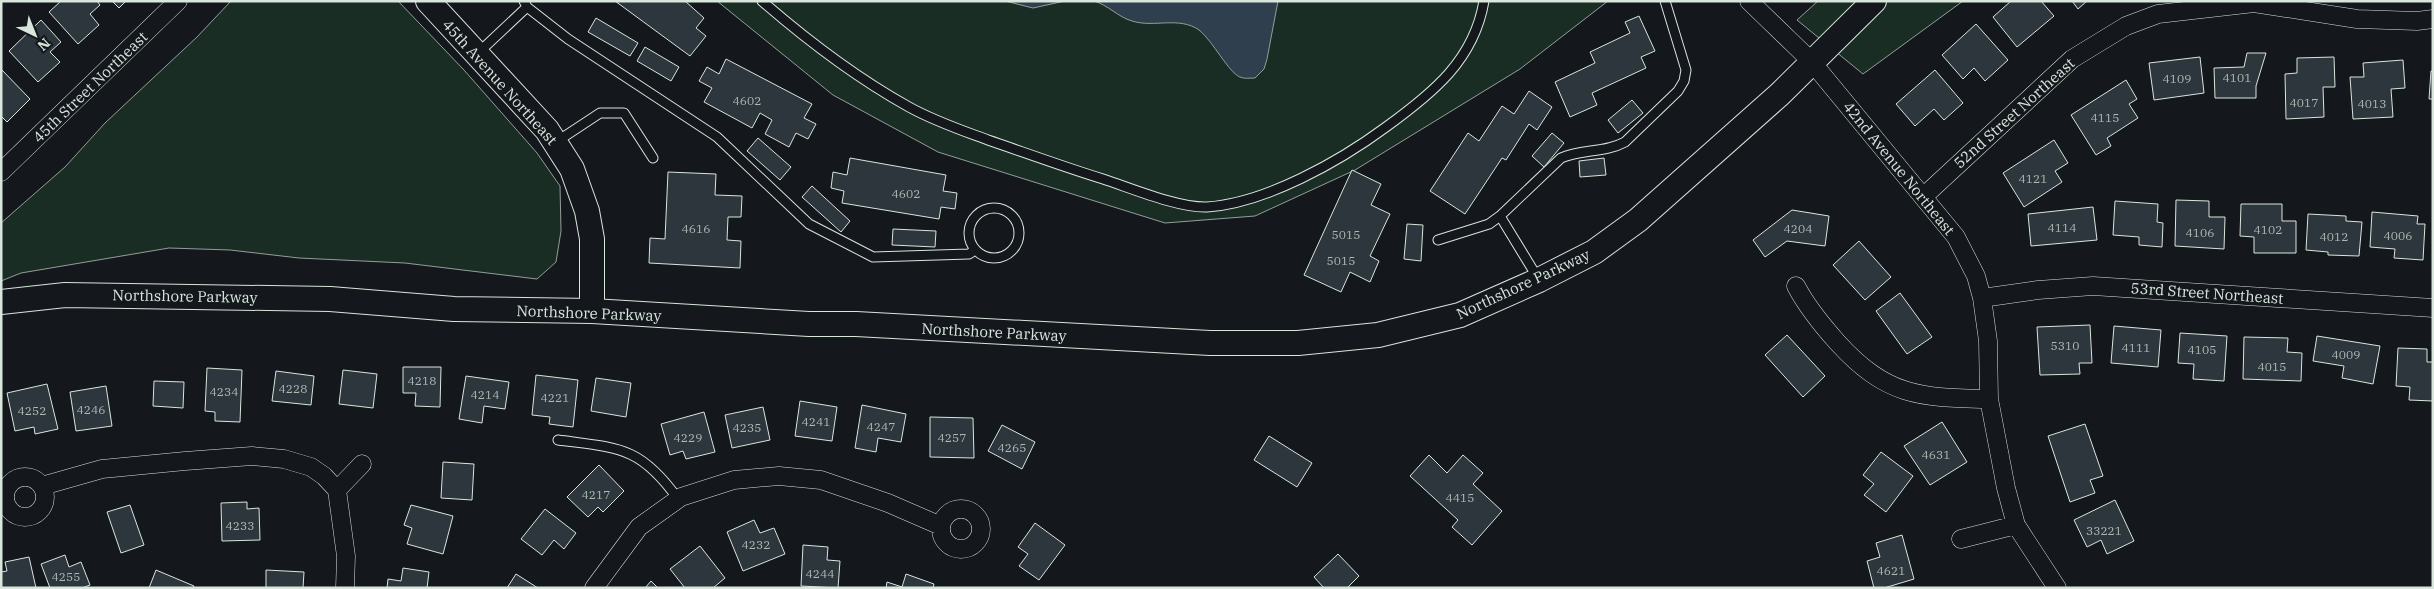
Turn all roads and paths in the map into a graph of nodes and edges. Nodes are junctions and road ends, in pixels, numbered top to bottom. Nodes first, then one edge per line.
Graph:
1 (178, 1) edge
2 (428, 1) edge
3 (762, 1) edge
4 (1484, 1) edge
5 (1665, 1) edge
6 (1750, 1) edge
7 (1874, 1) edge
8 (526, 4) edge
9 (2433, 19) edge
10 (477, 54) junction
11 (1811, 61) junction
12 (556, 142) junction
13 (654, 158) dead end
14 (1, 172) edge
15 (1923, 197) junction
16 (1500, 216) junction
17 (1438, 240) dead end
18 (975, 250) junction
19 (1540, 280) junction
20 (1796, 286) dead end
21 (1982, 298) junction
22 (1, 302) edge
23 (2433, 308) edge
24 (592, 311) junction
25 (1989, 399) junction
26 (558, 440) dead end
27 (362, 464) dead end
28 (42, 486) dead end
29 (337, 490) junction
30 (678, 499) junction
31 (2016, 525) junction
32 (941, 526) dead end
33 (1962, 539) dead end
34 (346, 588) edge
35 (594, 588) edge
36 (2057, 588) edge

1 - 14 street, 45th Street Northeast
2 - 10 street, 45th Avenue Northeast
3 - 4 lane
5 - 16 lane
6 - 11 street, 42nd Avenue Northeast
7 - 11 street, Northshore Parkway
8 - 10 lane
8 - 18 lane
9 - 15 street, 52nd Street Northeast
10 - 12 street, 45th Avenue Northeast
11 - 15 street, 42nd Avenue Northeast
11 - 19 street, Northshore Parkway
12 - 13 lane
12 - 24 street, 45th Avenue Northeast
15 - 21 street, 42nd Avenue Northeast
16 - 17 lane
16 - 19 lane
18 - 18 lane
19 - 24 street, Northshore Parkway
20 - 25 street
21 - 23 street, 53rd Street Northeast
21 - 25 street, 42nd Avenue Northeast
22 - 24 street, Northshore Parkway
25 - 31 street, 42nd Avenue Northeast
26 - 30 lane
27 - 29 street
28 - 29 street
29 - 34 street
30 - 32 street
30 - 35 street
31 - 33 street
31 - 36 street, 42nd Avenue Northeast

